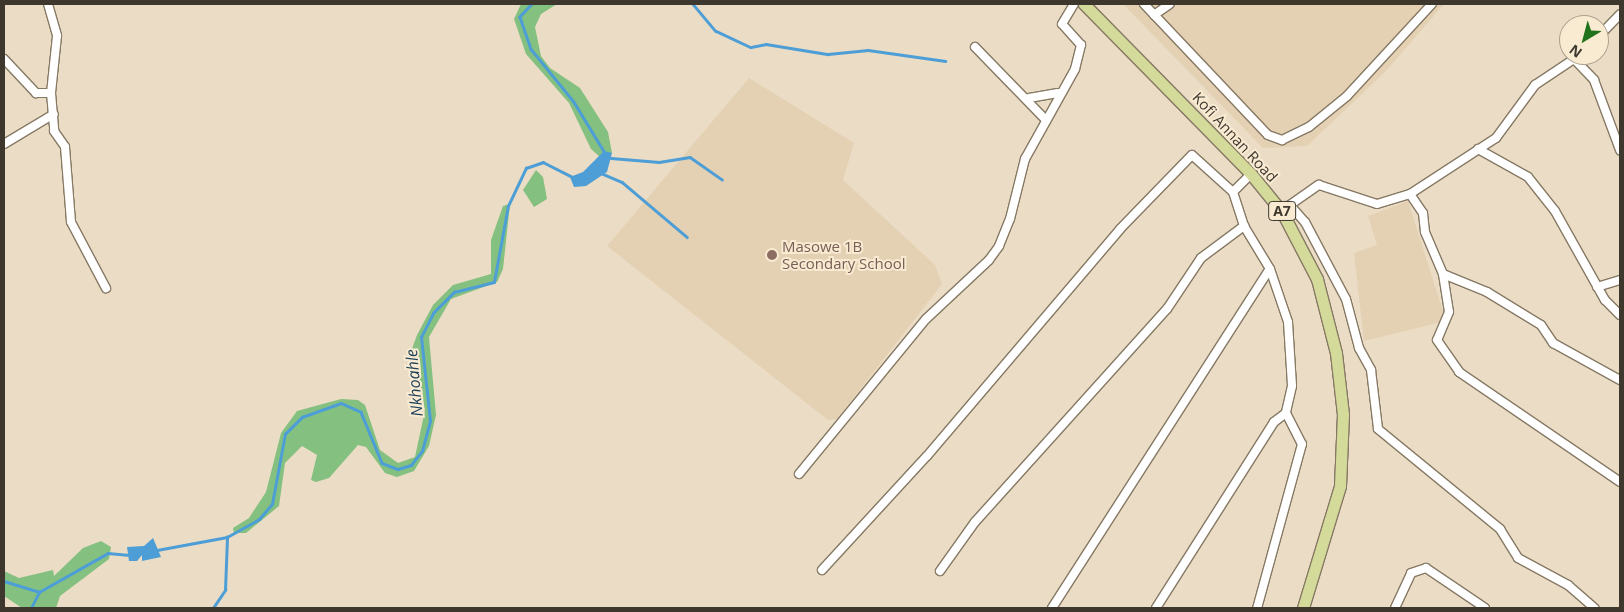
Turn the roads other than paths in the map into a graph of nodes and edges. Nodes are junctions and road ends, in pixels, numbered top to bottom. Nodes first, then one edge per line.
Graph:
1 (48, 4) edge
2 (1074, 4) edge
3 (1084, 4) edge
4 (1144, 4) edge
5 (1170, 4) edge
6 (1432, 4) edge
7 (1620, 14) edge
8 (1154, 15) junction
9 (1609, 26) edge
10 (975, 47) dead end
11 (4, 59) edge
12 (1565, 65) edge
13 (1583, 65) edge
14 (51, 93) junction
15 (1058, 93) junction
16 (1028, 98) junction
17 (54, 114) junction
18 (1045, 119) junction
19 (4, 144) edge
20 (1478, 149) junction
21 (1620, 150) edge
22 (1251, 174) junction
23 (1233, 192) junction
24 (1410, 194) junction
25 (1286, 208) junction
26 (1244, 226) junction
27 (1270, 269) junction
28 (1443, 274) junction
29 (1620, 280) edge
30 (106, 288) dead end
31 (1597, 288) junction
32 (1620, 315) edge
33 (1620, 380) edge
34 (1286, 414) junction
35 (799, 474) dead end
36 (1620, 482) edge
37 (822, 570) dead end
38 (940, 571) dead end
39 (1052, 608) edge
40 (1156, 608) edge
41 (1256, 608) edge
42 (1303, 608) edge
43 (1396, 608) edge
44 (1485, 608) edge
45 (1594, 608) edge

1 - 14 street
2 - 15 street
3 - 22 main road, Kofi Annan Road / A7
4 - 8 street
5 - 8 street
6 - 8 street
7 - 9 street
10 - 16 street
11 - 14 street
12 - 20 street
13 - 21 street
14 - 17 street
15 - 16 street
15 - 18 street
16 - 18 street
17 - 19 street
17 - 30 street
18 - 35 street
20 - 24 street
20 - 31 street
22 - 23 street
22 - 25 main road, Kofi Annan Road / A7
23 - 26 street
23 - 37 street
24 - 25 street
24 - 28 street
25 - 42 main road, Kofi Annan Road / A7
25 - 45 street
26 - 27 street
26 - 38 street
27 - 34 street
27 - 39 street
28 - 33 street
28 - 36 street
29 - 31 street
31 - 32 street
34 - 40 street
34 - 41 street
43 - 44 street

